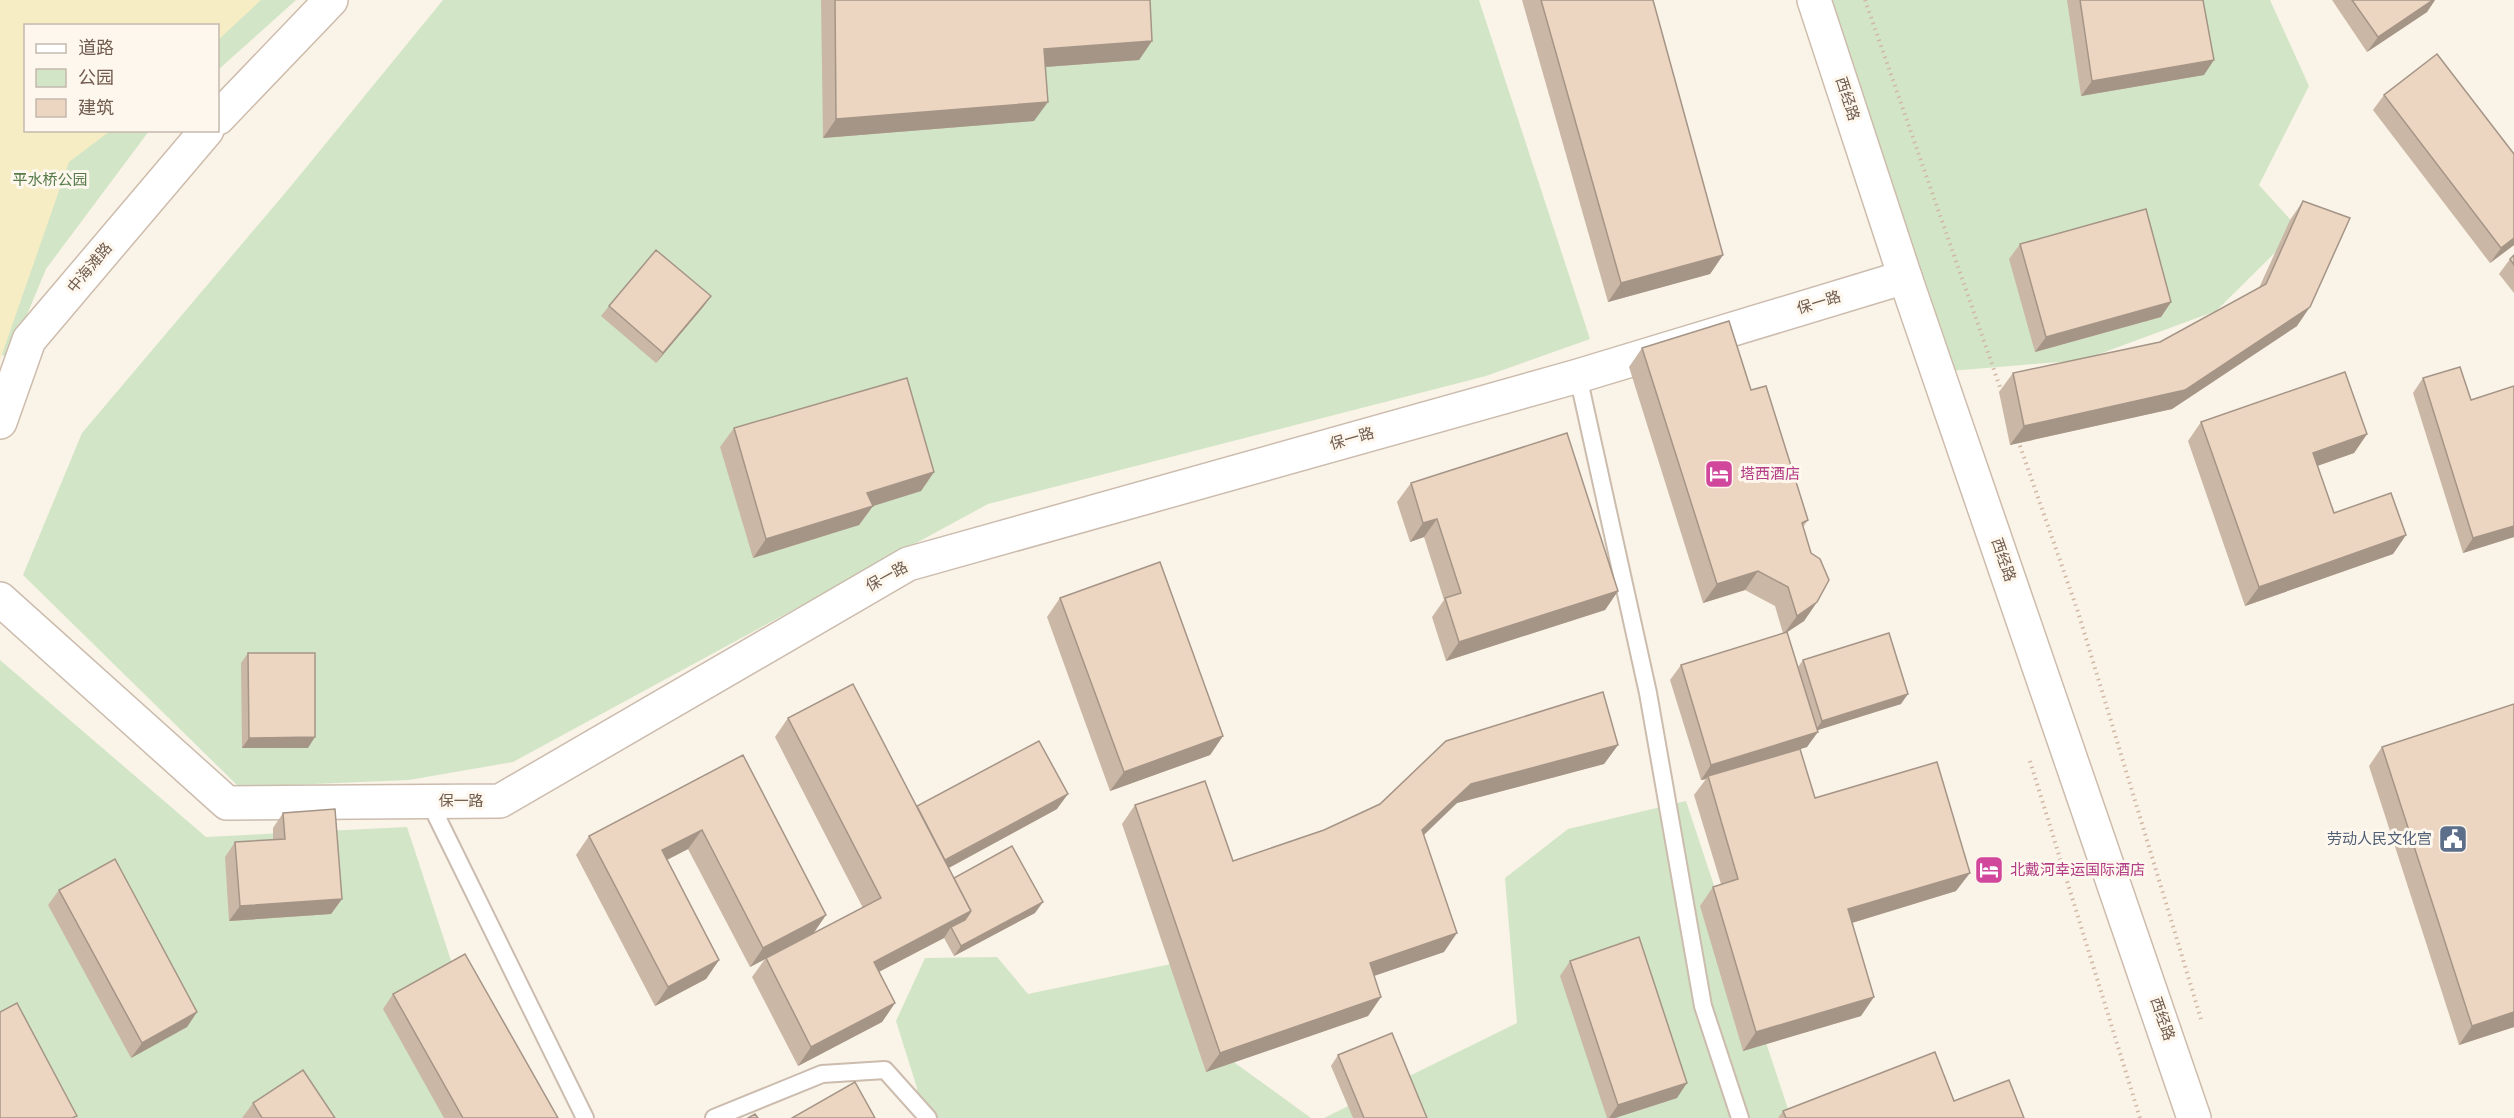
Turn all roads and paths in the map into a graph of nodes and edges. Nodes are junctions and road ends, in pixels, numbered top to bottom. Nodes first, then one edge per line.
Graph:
1 (332, 0) edge
2 (1814, 0) edge
3 (1865, 0) edge
4 (219, 117) edge
5 (205, 132) edge
6 (1905, 277) junction
7 (1578, 376) junction
8 (2005, 401) dead end
9 (0, 422) edge
10 (2016, 434) dead end
11 (0, 599) edge
12 (429, 801) junction
13 (2204, 1028) dead end
14 (585, 1118) edge
15 (714, 1118) edge
16 (928, 1118) edge
17 (1740, 1118) edge
18 (2194, 1118) edge

1 - 4 street
2 - 6 street, 西经路
3 - 8 path
5 - 9 street, 中海滩路
6 - 7 street, 保一路
6 - 18 street, 西经路
7 - 12 street, 保一路
7 - 17 lane
10 - 13 path
11 - 12 street, 保一路
12 - 14 lane
15 - 16 lane

